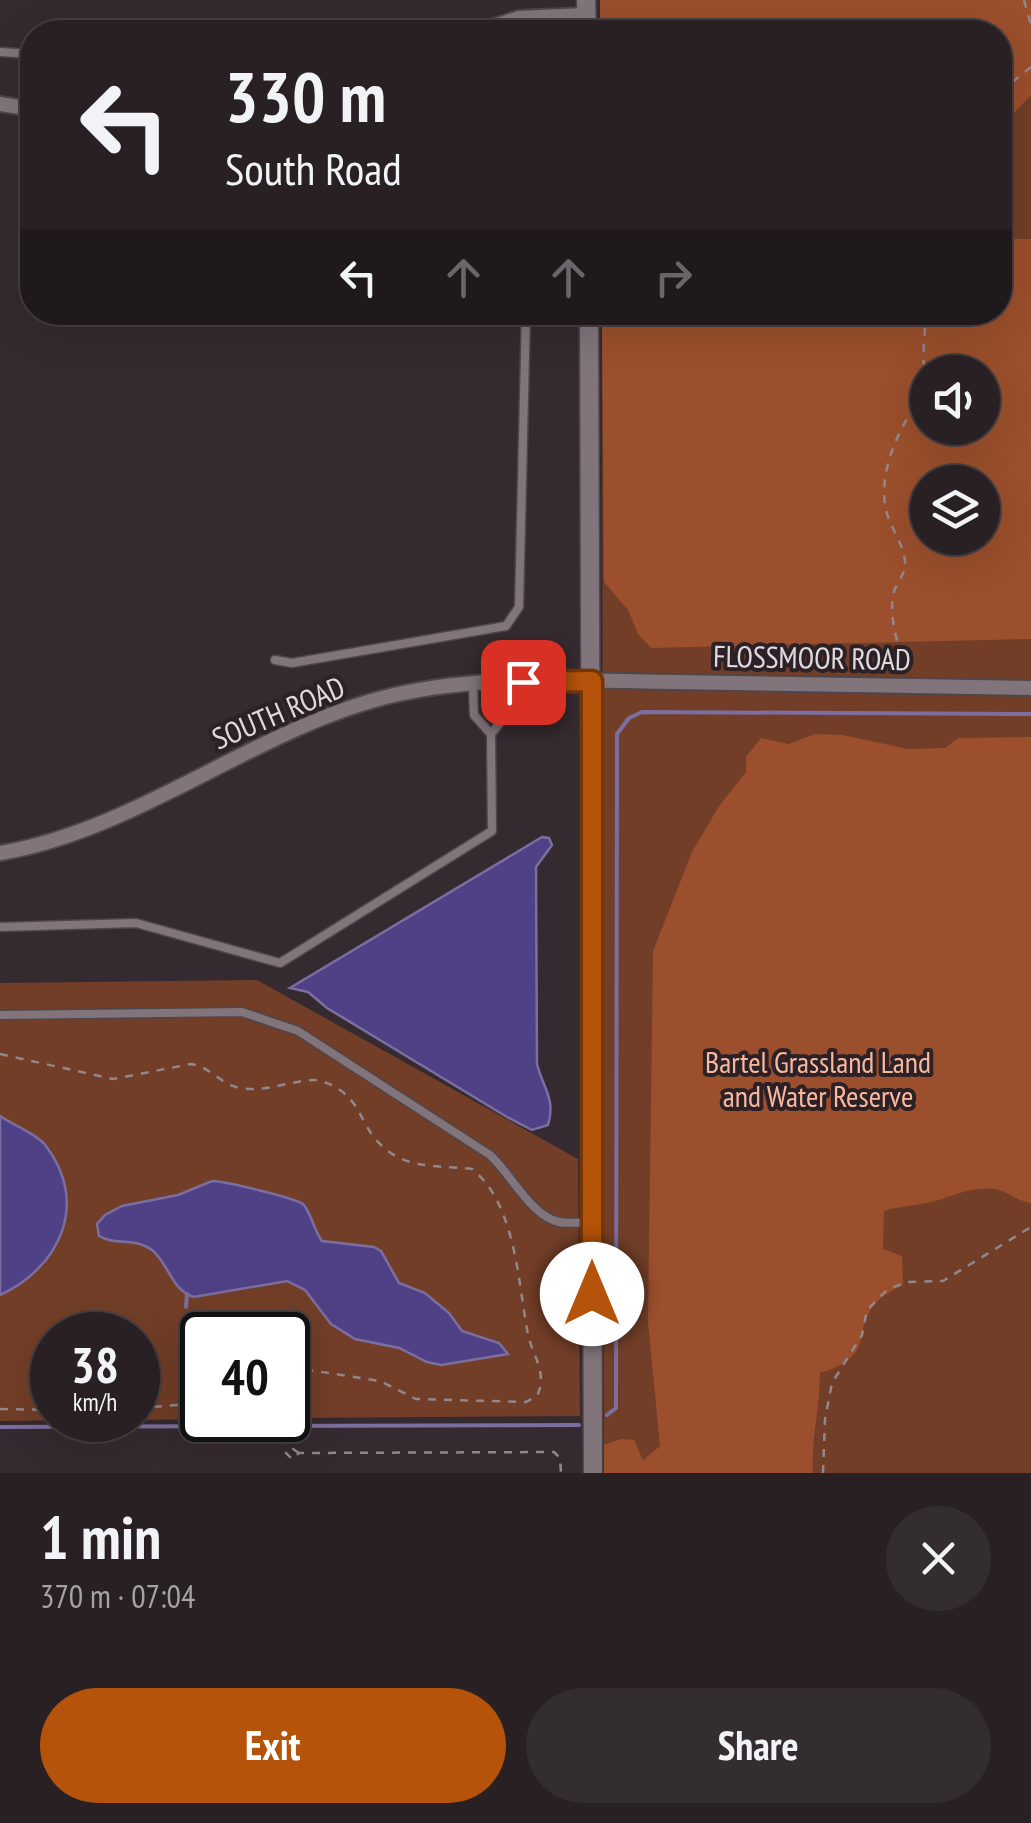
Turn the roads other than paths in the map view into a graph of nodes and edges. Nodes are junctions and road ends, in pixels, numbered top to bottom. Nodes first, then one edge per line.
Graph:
1 (586, 16) edge
2 (512, 20) edge
3 (526, 325) edge
4 (589, 325) edge
5 (275, 660) dead end
6 (592, 681) junction
7 (506, 682) junction
8 (474, 683) junction
9 (1031, 688) edge
10 (491, 734) junction
11 (0, 852) edge
12 (0, 927) edge
13 (0, 1015) edge
14 (592, 1222) junction
15 (593, 1473) edge

1 - 2 street
3 - 5 lane
4 - 6 street
6 - 7 street, SOUTH ROAD
6 - 9 street, FLOSSMOOR ROAD
6 - 14 street
7 - 8 street, SOUTH ROAD
7 - 10 lane
8 - 10 lane
8 - 11 street, SOUTH ROAD
10 - 12 lane
13 - 14 lane
14 - 15 street

